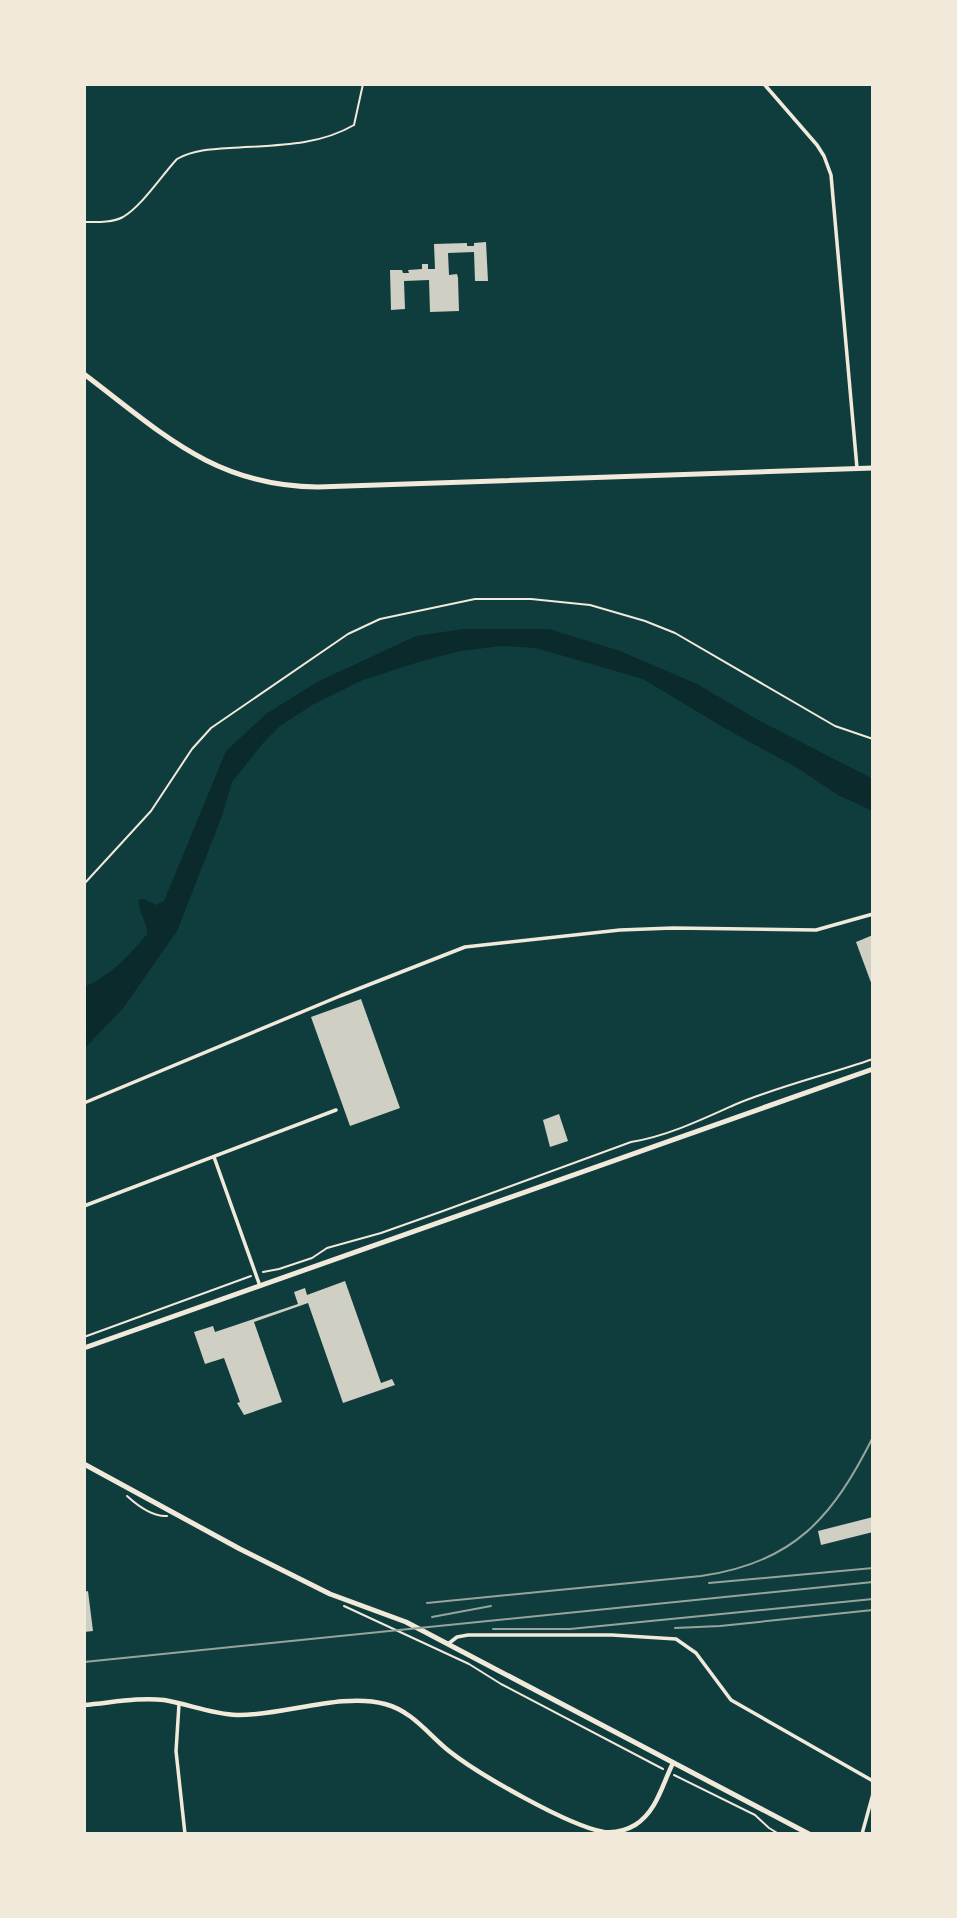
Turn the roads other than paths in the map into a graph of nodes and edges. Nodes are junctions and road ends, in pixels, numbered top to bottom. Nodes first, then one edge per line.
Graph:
1 (764, 84) edge
2 (84, 374) edge
3 (857, 468) junction
4 (873, 468) edge
5 (873, 914) edge
6 (873, 1069) edge
7 (84, 1103) edge
8 (336, 1110) dead end
9 (214, 1157) junction
10 (84, 1206) edge
11 (260, 1286) junction
12 (84, 1348) edge
13 (84, 1464) edge
14 (448, 1644) junction
15 (179, 1703) junction
16 (84, 1705) edge
17 (673, 1763) junction
18 (873, 1782) edge
19 (873, 1794) edge
20 (185, 1834) edge
21 (809, 1834) edge
22 (862, 1834) edge

1 - 3 street
2 - 3 main road
3 - 4 main road
5 - 7 street
6 - 11 main road
8 - 9 street
9 - 10 street
9 - 11 street
11 - 12 main road
13 - 14 main road
14 - 17 main road
14 - 18 street
15 - 16 street
15 - 17 street
15 - 20 street
17 - 21 main road
19 - 22 street

